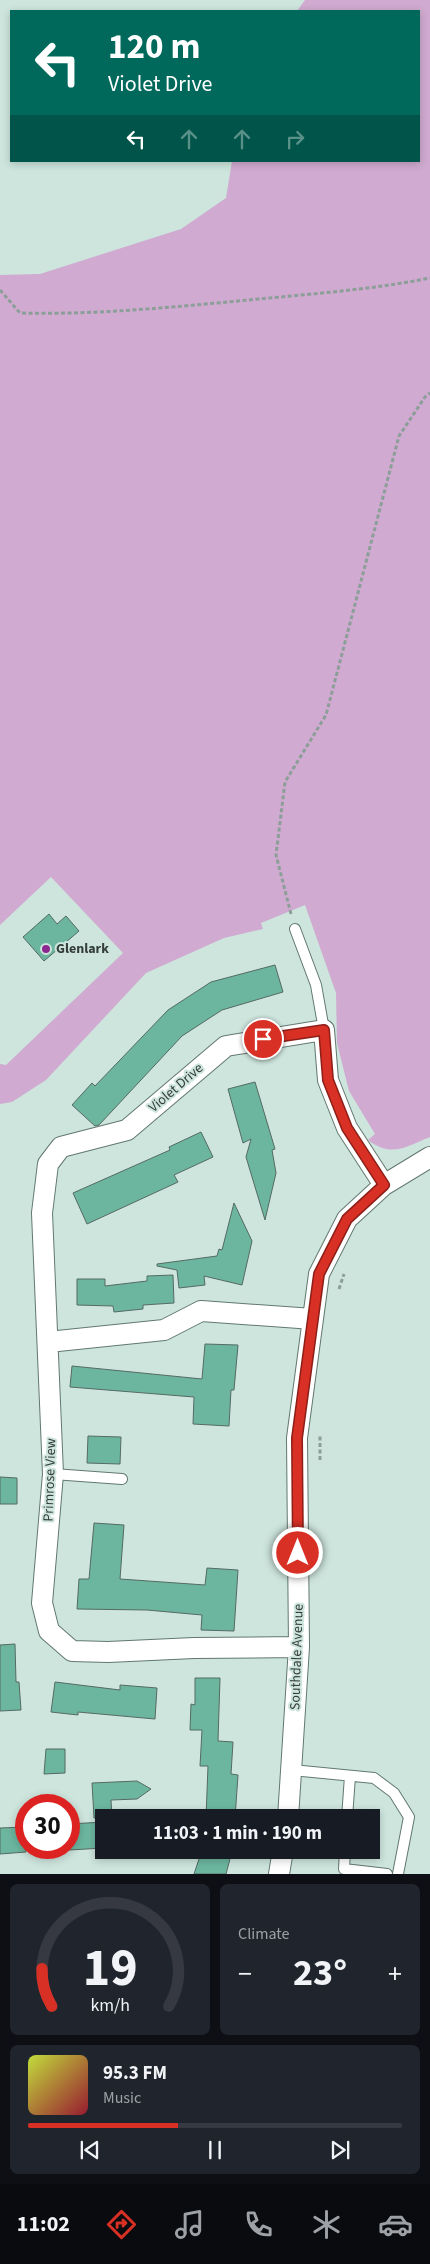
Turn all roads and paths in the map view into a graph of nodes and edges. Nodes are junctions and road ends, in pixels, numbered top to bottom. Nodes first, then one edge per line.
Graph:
1 (430, 278) edge
2 (0, 290) edge
3 (430, 393) edge
4 (294, 929) joint
5 (324, 1030) junction
6 (430, 1157) edge
7 (384, 1185) junction
8 (346, 1268) dead end
9 (338, 1292) dead end
10 (313, 1319) junction
11 (48, 1342) junction
12 (320, 1424) dead end
13 (320, 1463) dead end
14 (53, 1474) junction
15 (122, 1479) dead end
16 (298, 1648) junction
17 (292, 1770) junction
18 (350, 1776) junction
19 (289, 1809) edge
20 (348, 1809) edge
21 (282, 1859) edge
22 (345, 1859) edge
23 (279, 1874) edge
24 (387, 1874) edge
25 (398, 1874) edge

1 - 2 path
3 - 4 path
4 - 5 lane
5 - 7 street
5 - 11 street, Violet Drive
6 - 7 street, Southdale Avenue
7 - 10 street, Southdale Avenue
8 - 9 path
10 - 11 street
10 - 16 street, Southdale Avenue
11 - 14 street, Primrose View
12 - 13 path
14 - 15 lane
14 - 16 street, Primrose View
16 - 17 street, Southdale Avenue
17 - 18 lane
17 - 19 street, Southdale Avenue
18 - 20 lane
18 - 25 lane
21 - 23 street
22 - 24 lane

